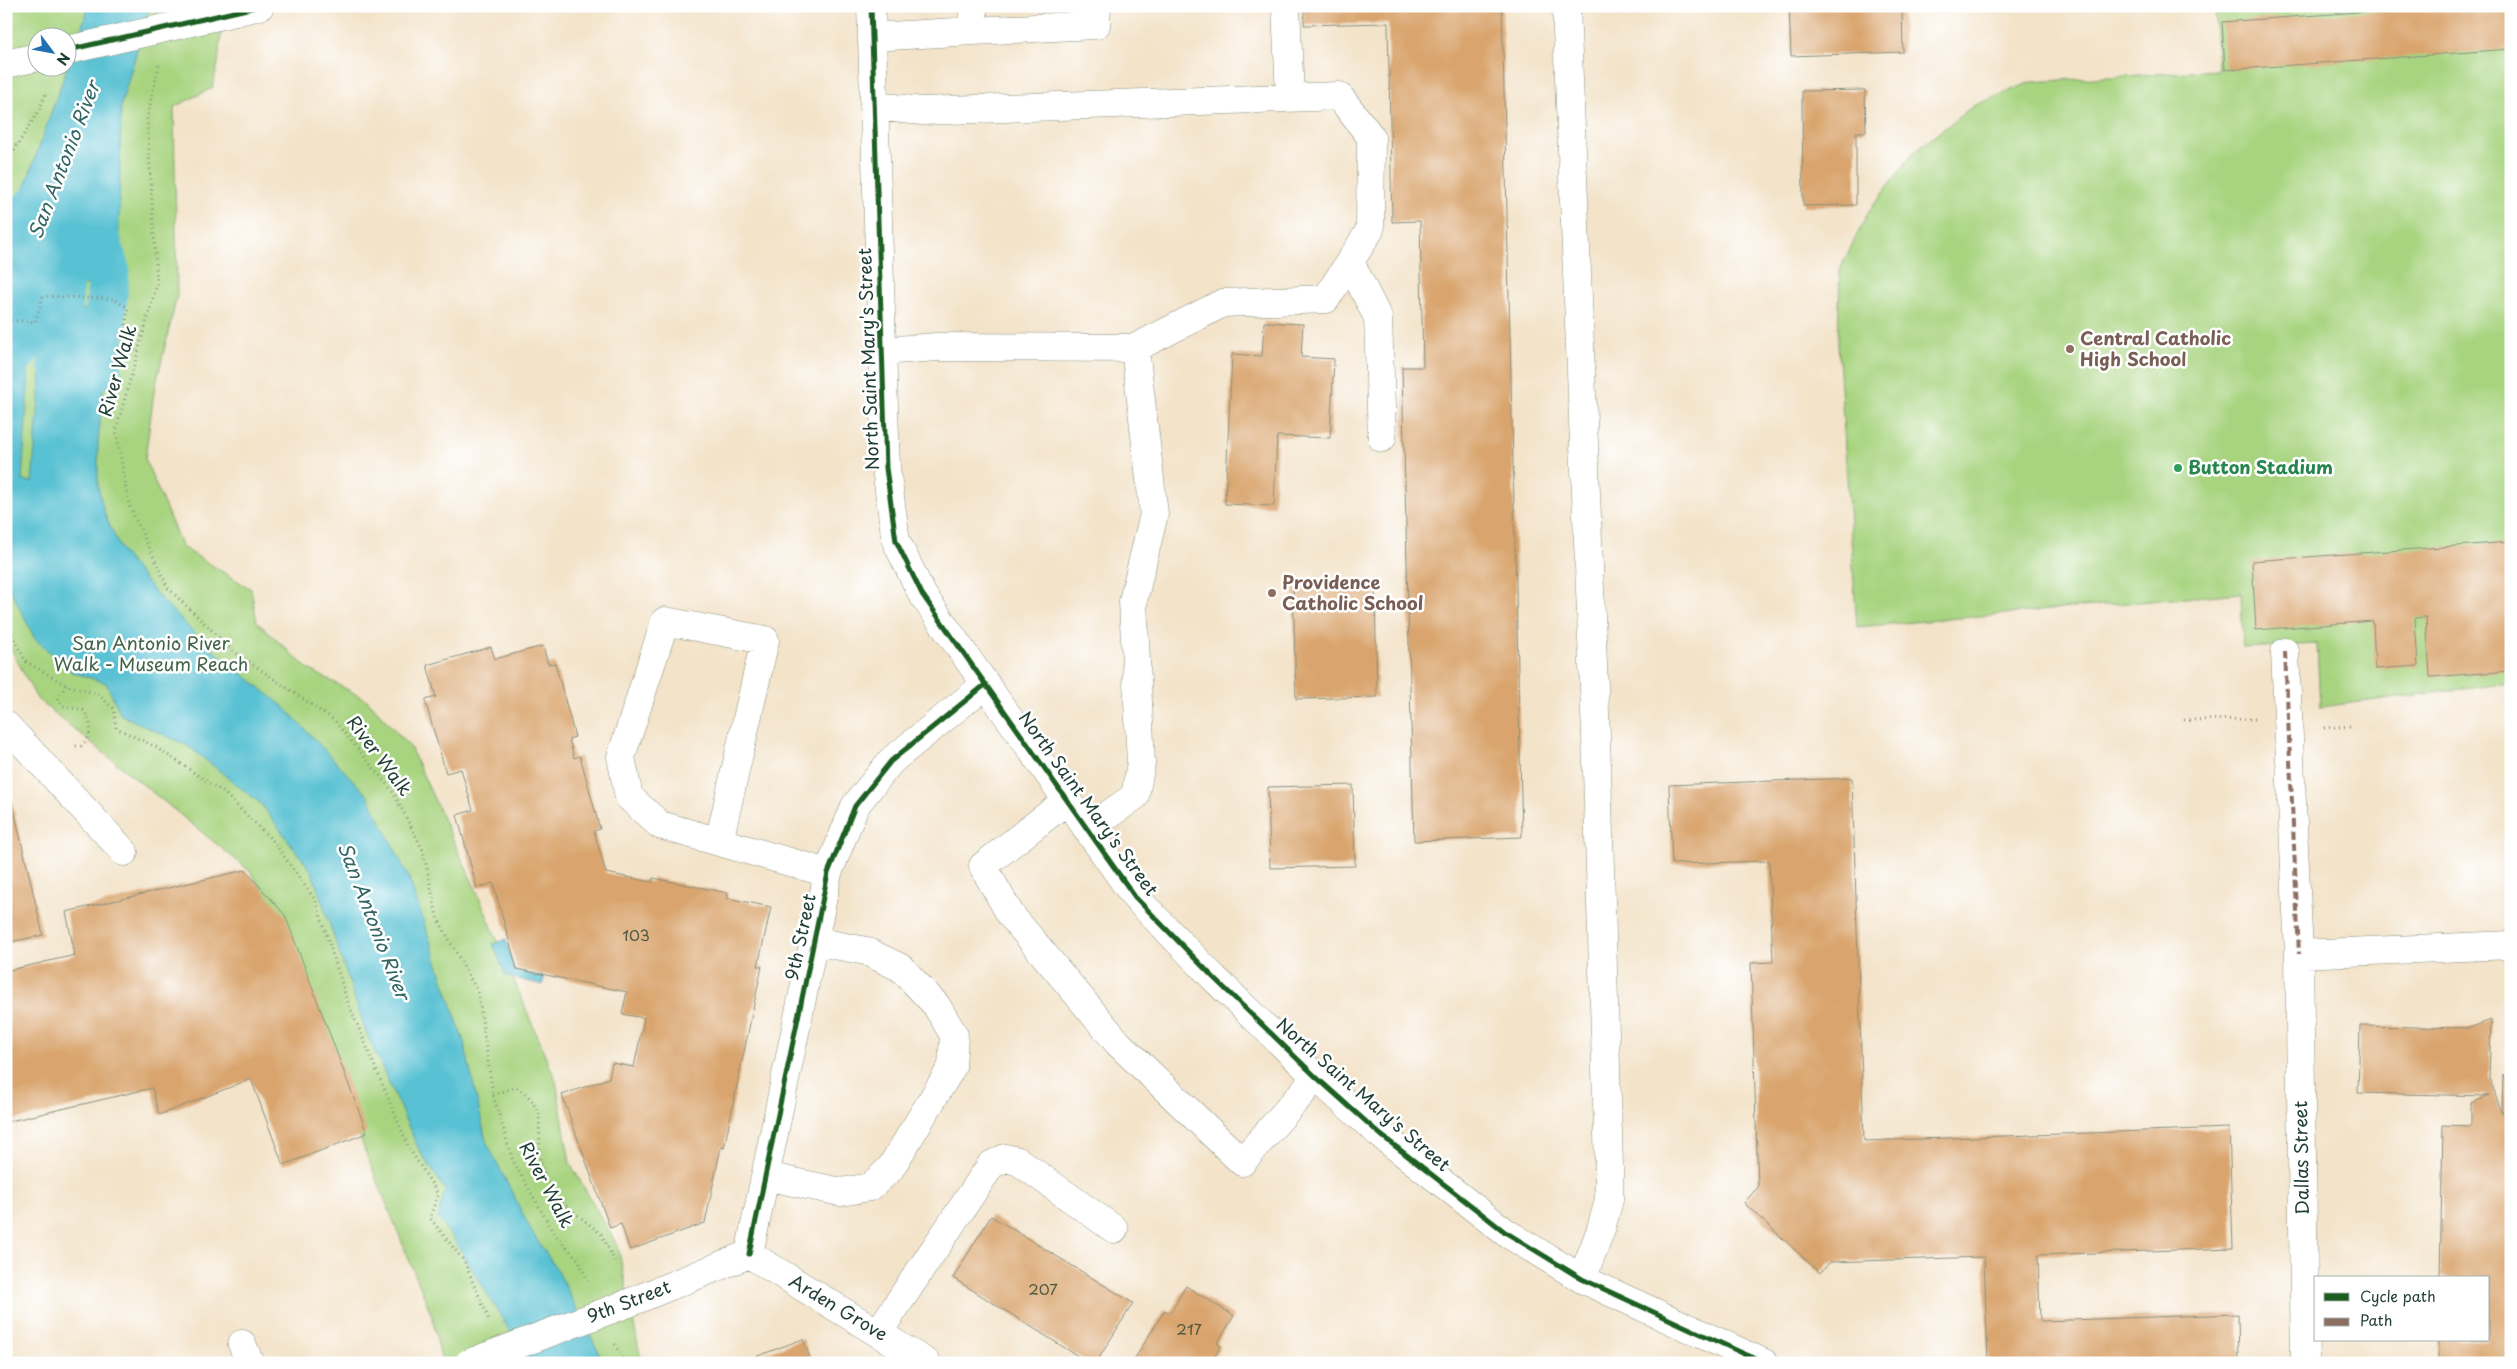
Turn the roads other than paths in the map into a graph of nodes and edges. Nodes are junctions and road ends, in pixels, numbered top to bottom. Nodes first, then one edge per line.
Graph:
1 (871, 6) edge
2 (1097, 6) edge
3 (1286, 6) edge
4 (1566, 6) edge
5 (248, 9) edge
6 (973, 18) edge
7 (872, 37) junction
8 (78, 48) edge
9 (28, 59) edge
10 (6, 64) edge
11 (1290, 97) junction
12 (874, 106) junction
13 (1350, 262) junction
14 (1135, 348) junction
15 (882, 351) junction
16 (1382, 438) dead end
17 (2285, 652) dead end
18 (986, 684) junction
19 (13, 721) edge
20 (1066, 801) junction
21 (1087, 830) junction
22 (719, 842) junction
23 (124, 852) dead end
24 (828, 873) junction
25 (814, 941) junction
26 (2511, 945) edge
27 (2299, 954) junction
28 (1316, 1077) junction
29 (765, 1176) junction
30 (1114, 1229) dead end
31 (749, 1254) junction
32 (1582, 1279) junction
33 (878, 1333) junction
34 (469, 1363) edge
35 (927, 1363) edge
36 (1764, 1363) edge
37 (2305, 1363) edge

1 - 7 street, North Saint Mary's Street
2 - 6 street
3 - 11 street
4 - 32 street
5 - 8 street, bridge
6 - 7 street
7 - 12 street, North Saint Mary's Street
9 - 10 street
11 - 12 street
11 - 13 street
12 - 15 street, North Saint Mary's Street
13 - 14 street
13 - 16 street
14 - 15 street
14 - 21 street
15 - 18 street, North Saint Mary's Street
17 - 27 street, Dallas Street
18 - 20 street, North Saint Mary's Street
18 - 24 street, 9th Street
19 - 23 street
20 - 21 street, North Saint Mary's Street
20 - 28 street
21 - 28 street, North Saint Mary's Street
22 - 22 street
22 - 24 street
24 - 25 street, 9th Street
25 - 29 street, 9th Street
25 - 29 street
26 - 27 street
27 - 37 street, Dallas Street
28 - 32 street, North Saint Mary's Street
29 - 31 street, 9th Street
30 - 33 street
31 - 33 street, Arden Grove
31 - 34 street, 9th Street, bridge
32 - 36 street, North Saint Mary's Street
33 - 35 street, Arden Grove

